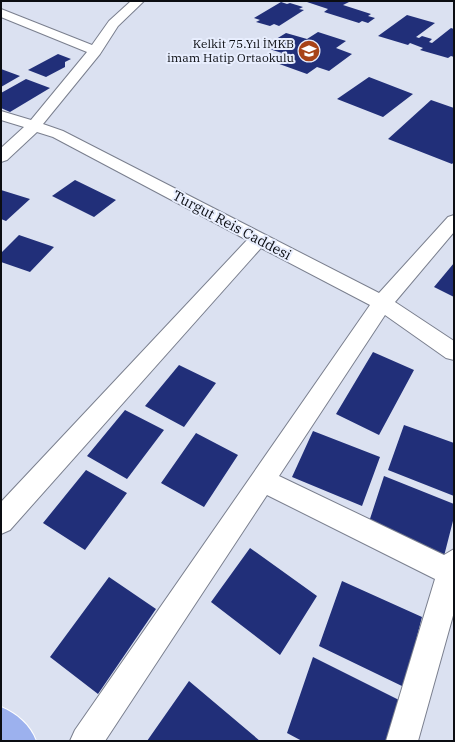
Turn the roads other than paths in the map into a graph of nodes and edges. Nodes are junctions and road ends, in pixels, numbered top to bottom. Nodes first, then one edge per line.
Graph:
1 (138, 1) edge
2 (1, 14) edge
3 (95, 51) junction
4 (1, 115) edge
5 (34, 126) junction
6 (1, 157) edge
7 (454, 221) edge
8 (259, 238) junction
9 (382, 303) junction
10 (451, 344) edge
11 (262, 480) junction
12 (1, 521) edge
13 (453, 569) edge
14 (1, 723) edge
15 (20, 741) edge
16 (86, 741) edge
17 (402, 741) edge

1 - 3 street
2 - 3 street
3 - 5 street
4 - 5 street, Turgut Reis Caddesi
5 - 6 street
5 - 8 street, Turgut Reis Caddesi
7 - 9 street
8 - 9 street, Turgut Reis Caddesi
8 - 12 street
9 - 10 street, Turgut Reis Caddesi
9 - 11 street
11 - 13 street
11 - 16 street
13 - 17 street
14 - 15 highway

